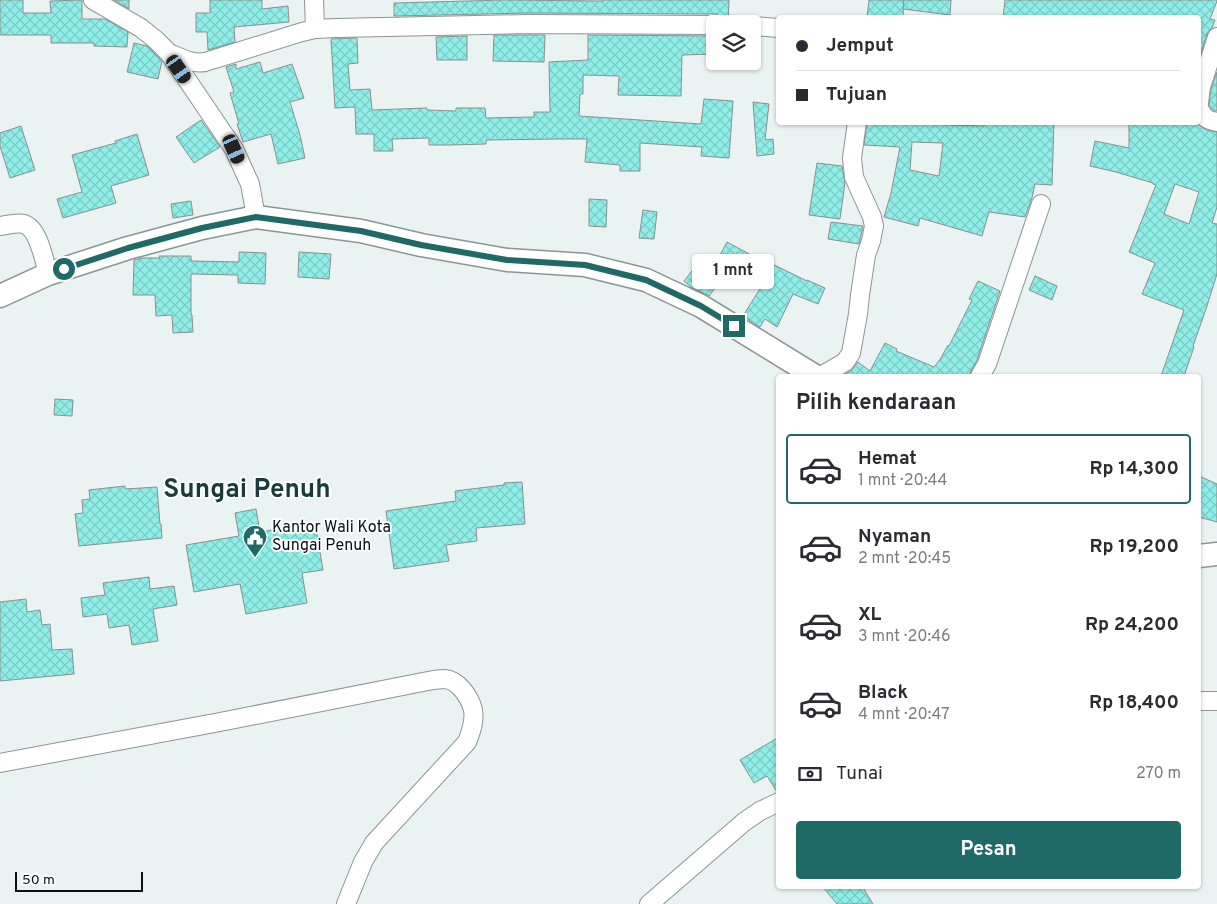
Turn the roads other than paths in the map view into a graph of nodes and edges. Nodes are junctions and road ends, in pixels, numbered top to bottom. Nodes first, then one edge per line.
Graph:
1 (94, 0) edge
2 (314, 0) edge
3 (706, 25) edge
4 (761, 27) edge
5 (776, 28) edge
6 (315, 29) junction
7 (1217, 36) edge
8 (168, 54) junction
9 (1201, 89) edge
10 (1201, 112) edge
11 (1217, 122) edge
12 (857, 125) edge
13 (1041, 204) dead end
14 (256, 217) junction
15 (0, 226) edge
16 (48, 274) junction
17 (0, 296) edge
18 (812, 374) edge
19 (824, 374) edge
20 (981, 374) edge
21 (1217, 554) edge
22 (1201, 556) edge
23 (1201, 701) edge
24 (1217, 701) edge
25 (0, 763) edge
26 (776, 803) edge
27 (346, 904) edge
28 (649, 904) edge

1 - 8 street
2 - 6 street
3 - 6 street
4 - 5 street
6 - 8 street
7 - 9 street
8 - 14 street
10 - 11 street
12 - 19 street
13 - 20 street
14 - 16 street
14 - 18 street
15 - 16 street
16 - 17 street
21 - 22 street
23 - 24 street
25 - 27 street
26 - 28 street

